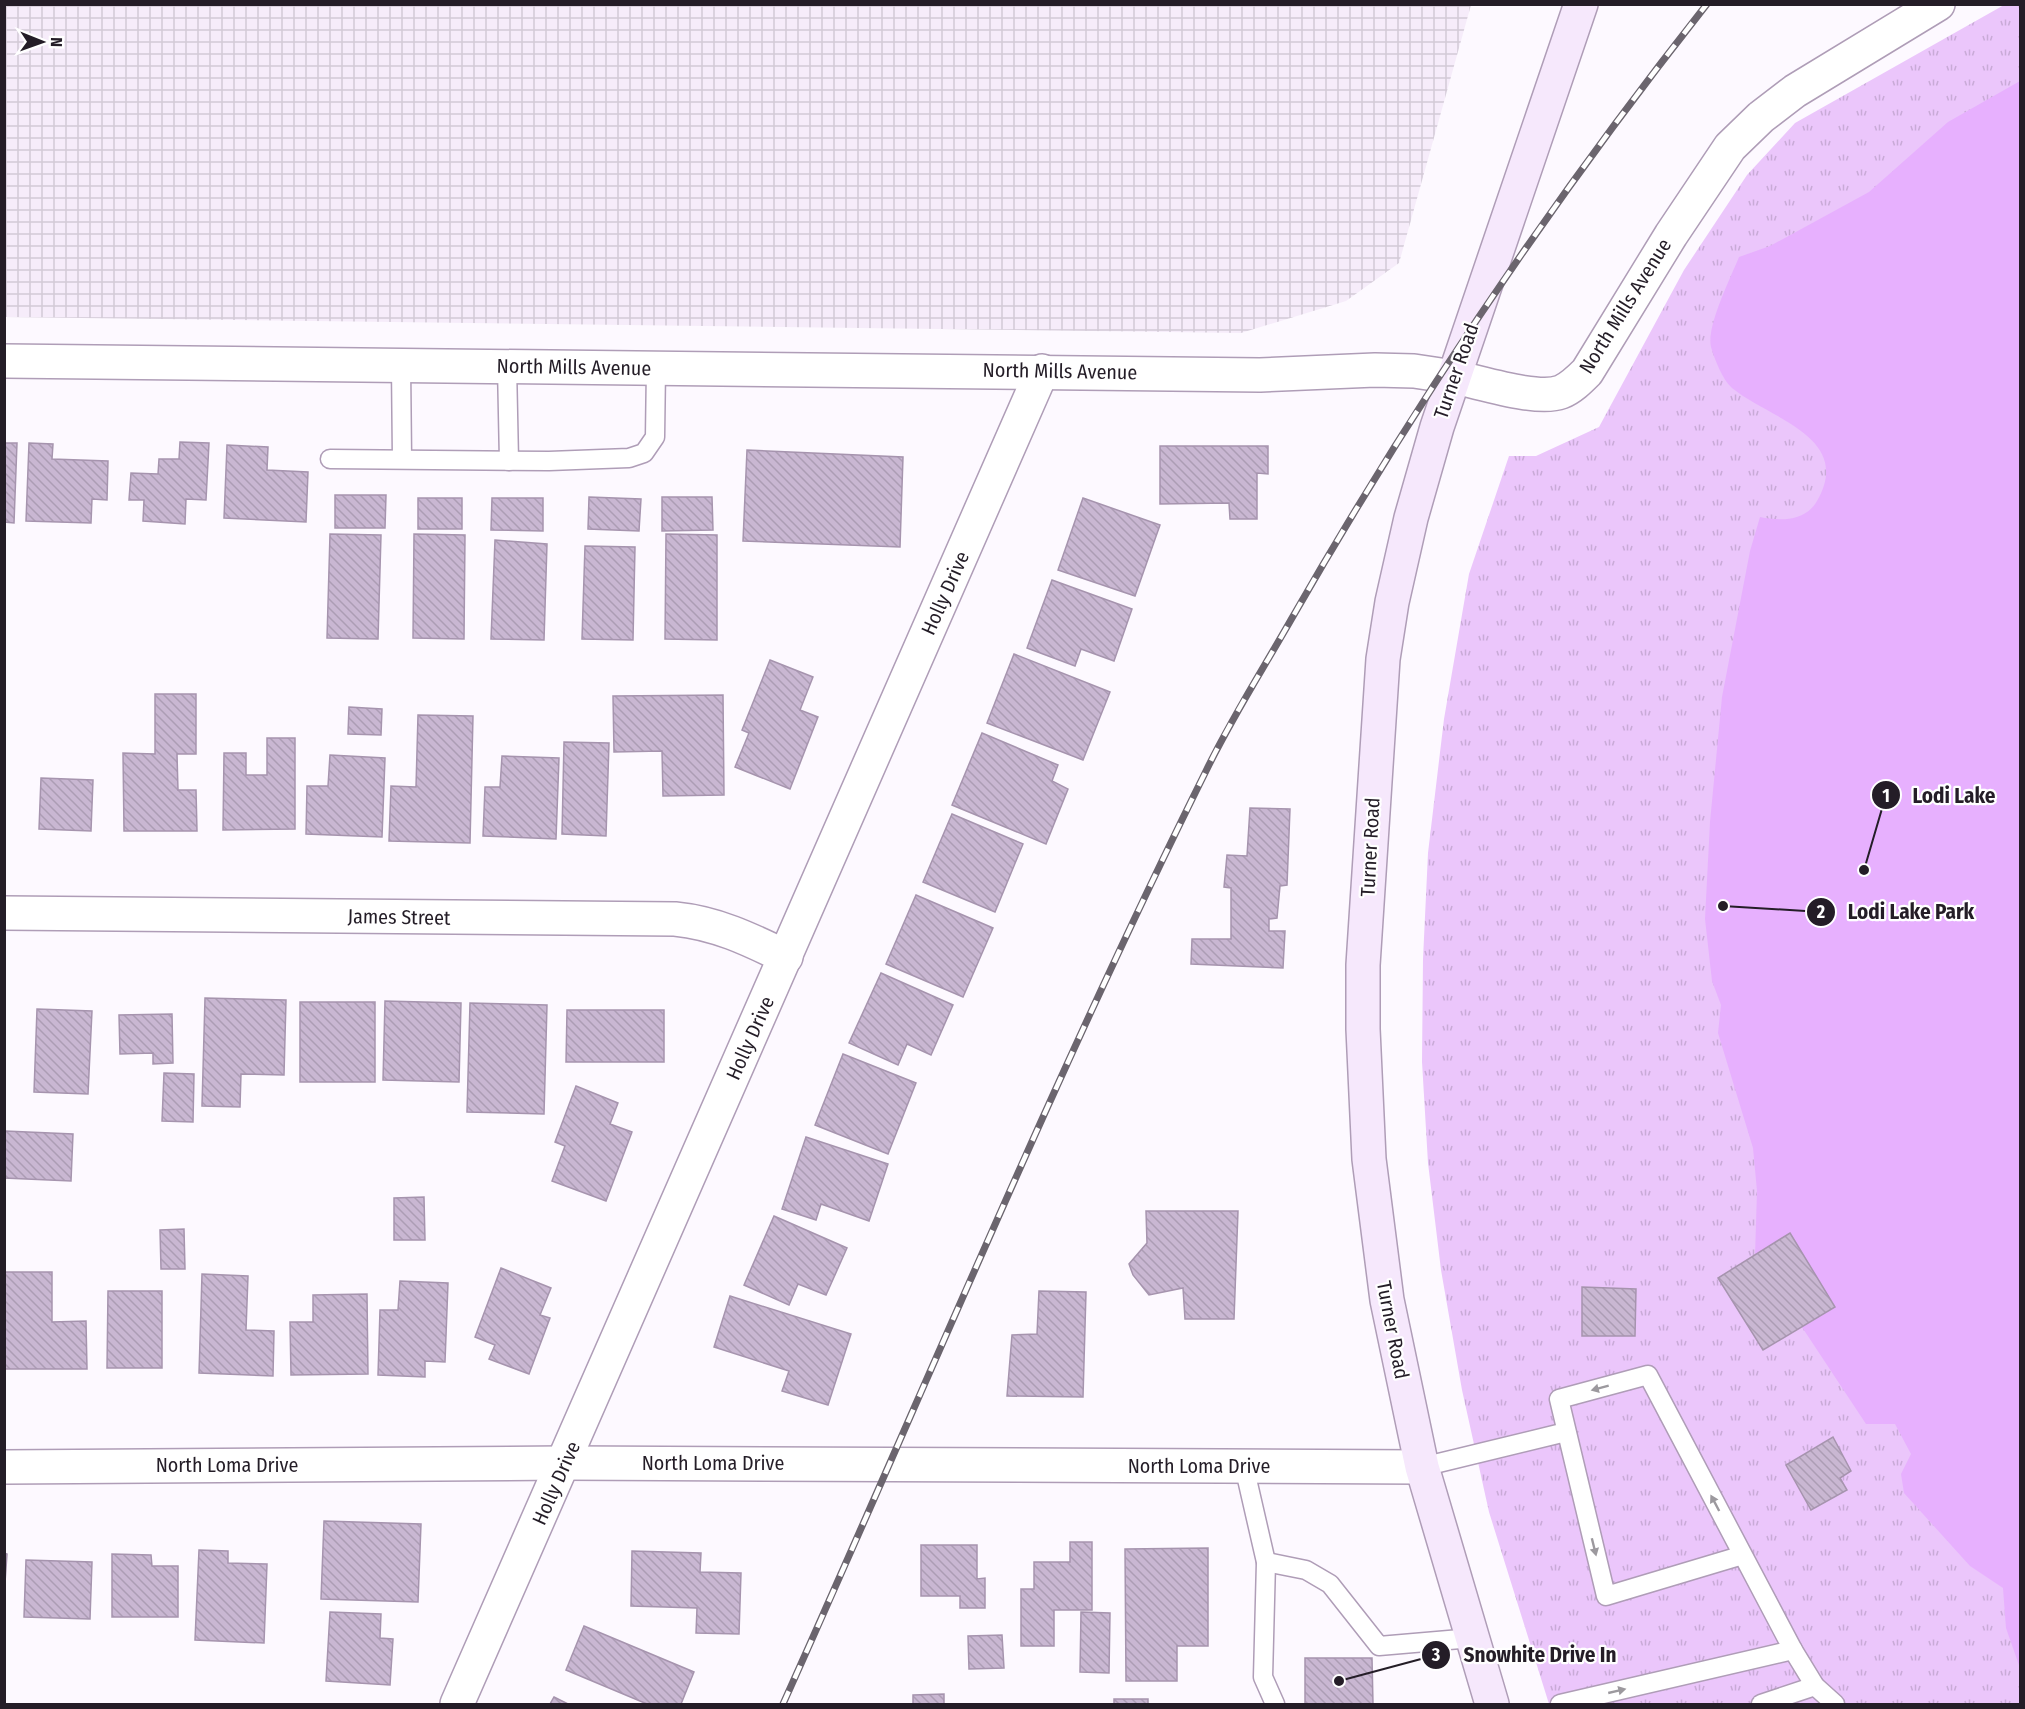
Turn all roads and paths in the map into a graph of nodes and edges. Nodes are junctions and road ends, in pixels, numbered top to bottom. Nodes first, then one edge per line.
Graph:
1 (1581, 4) edge
2 (1938, 4) edge
3 (4, 361) edge
4 (401, 365) junction
5 (507, 366) junction
6 (656, 368) junction
7 (1042, 371) junction
8 (1454, 376) junction
9 (330, 459) dead end
10 (402, 459) junction
11 (509, 461) junction
12 (4, 913) edge
13 (786, 957) junction
14 (1566, 1432) junction
15 (565, 1463) junction
16 (1244, 1466) junction
17 (4, 1467) edge
18 (1422, 1467) junction
19 (1743, 1555) junction
20 (1266, 1562) junction
21 (1472, 1638) junction
22 (1794, 1650) junction
23 (1815, 1686) junction
24 (457, 1704) edge
25 (1275, 1704) edge
26 (1492, 1704) edge
27 (1560, 1704) edge
28 (1761, 1704) edge
29 (1821, 1704) edge
30 (1834, 1704) edge

1 - 8 main road, Turner Road
2 - 8 street, North Mills Avenue
3 - 4 street, North Mills Avenue
4 - 5 street, North Mills Avenue
4 - 10 lane
5 - 6 street, North Mills Avenue
5 - 11 lane
6 - 7 street, North Mills Avenue
6 - 11 lane
7 - 8 street, North Mills Avenue
7 - 13 street, Holly Drive
8 - 18 main road, Turner Road
9 - 10 lane
10 - 11 lane
12 - 13 street, James Street
13 - 15 street, Holly Drive
14 - 18 lane
14 -> 19 lane
19 -> 14 lane
15 - 16 street, North Loma Drive
15 - 17 street, North Loma Drive
15 - 24 street, Holly Drive
16 - 18 street, North Loma Drive
16 - 20 lane
18 - 21 main road, Turner Road
19 - 22 lane
20 - 21 lane
20 - 25 lane
21 - 26 main road, Turner Road
22 - 23 lane
27 -> 22 lane
23 - 28 lane
23 - 29 lane
23 - 30 lane

